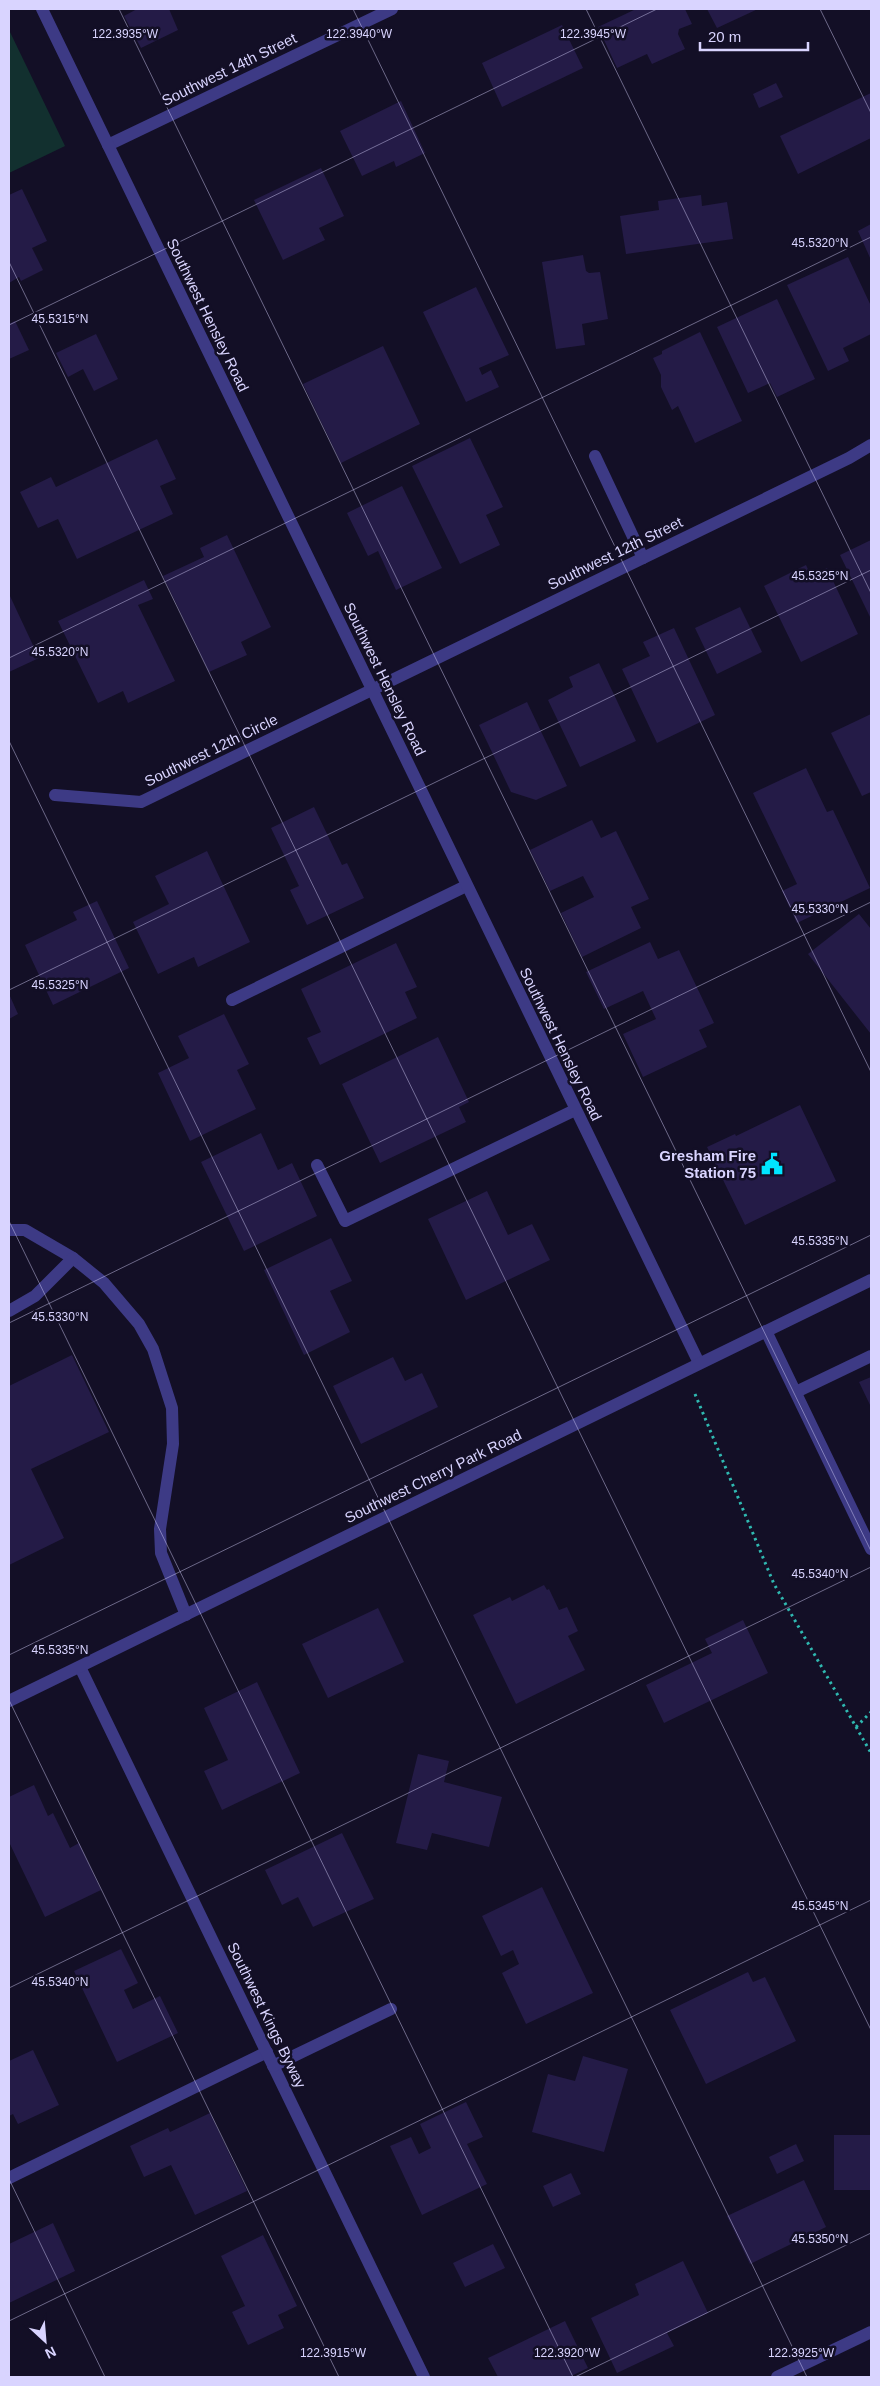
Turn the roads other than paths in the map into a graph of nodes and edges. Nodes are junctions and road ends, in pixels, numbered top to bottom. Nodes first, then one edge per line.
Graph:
1 (42, 9) edge
2 (392, 9) edge
3 (108, 145) junction
4 (871, 445) edge
5 (595, 456) dead end
6 (643, 558) junction
7 (372, 690) junction
8 (55, 795) dead end
9 (466, 886) junction
10 (232, 1000) dead end
11 (576, 1110) junction
12 (317, 1165) dead end
13 (9, 1230) edge
14 (73, 1258) junction
15 (871, 1280) edge
16 (9, 1310) edge
17 (766, 1331) junction
18 (871, 1356) edge
19 (699, 1364) junction
20 (796, 1392) junction
21 (871, 1550) edge
22 (186, 1615) junction
23 (80, 1667) junction
24 (9, 1701) edge
25 (391, 2009) dead end
26 (267, 2052) junction
27 (273, 2066) junction
28 (9, 2178) edge
29 (871, 2332) edge
30 (424, 2377) edge
31 (777, 2377) edge

1 - 3 street, Southwest Hensley Road
2 - 3 street, Southwest 14th Street
3 - 7 street, Southwest Hensley Road
4 - 6 street, Southwest 12th Street
5 - 6 street
6 - 7 street, Southwest 12th Street
7 - 8 street, Southwest 12th Circle
7 - 9 street, Southwest Hensley Road
9 - 10 street
9 - 11 street, Southwest Hensley Road
11 - 12 street
11 - 19 street, Southwest Hensley Road
13 - 14 street
14 - 16 street
14 - 22 street
15 - 17 street, Southwest Cherry Park Road
17 - 19 street, Southwest Cherry Park Road
17 - 20 street
18 - 20 street
19 - 22 street, Southwest Cherry Park Road
20 - 21 street
22 - 23 street, Southwest Cherry Park Road
23 - 24 street, Southwest Cherry Park Road
23 - 26 street, Southwest Kings Byway
25 - 27 street
26 - 27 street, Southwest Kings Byway
26 - 28 street
27 - 30 street, Southwest Kings Byway
29 - 31 street

